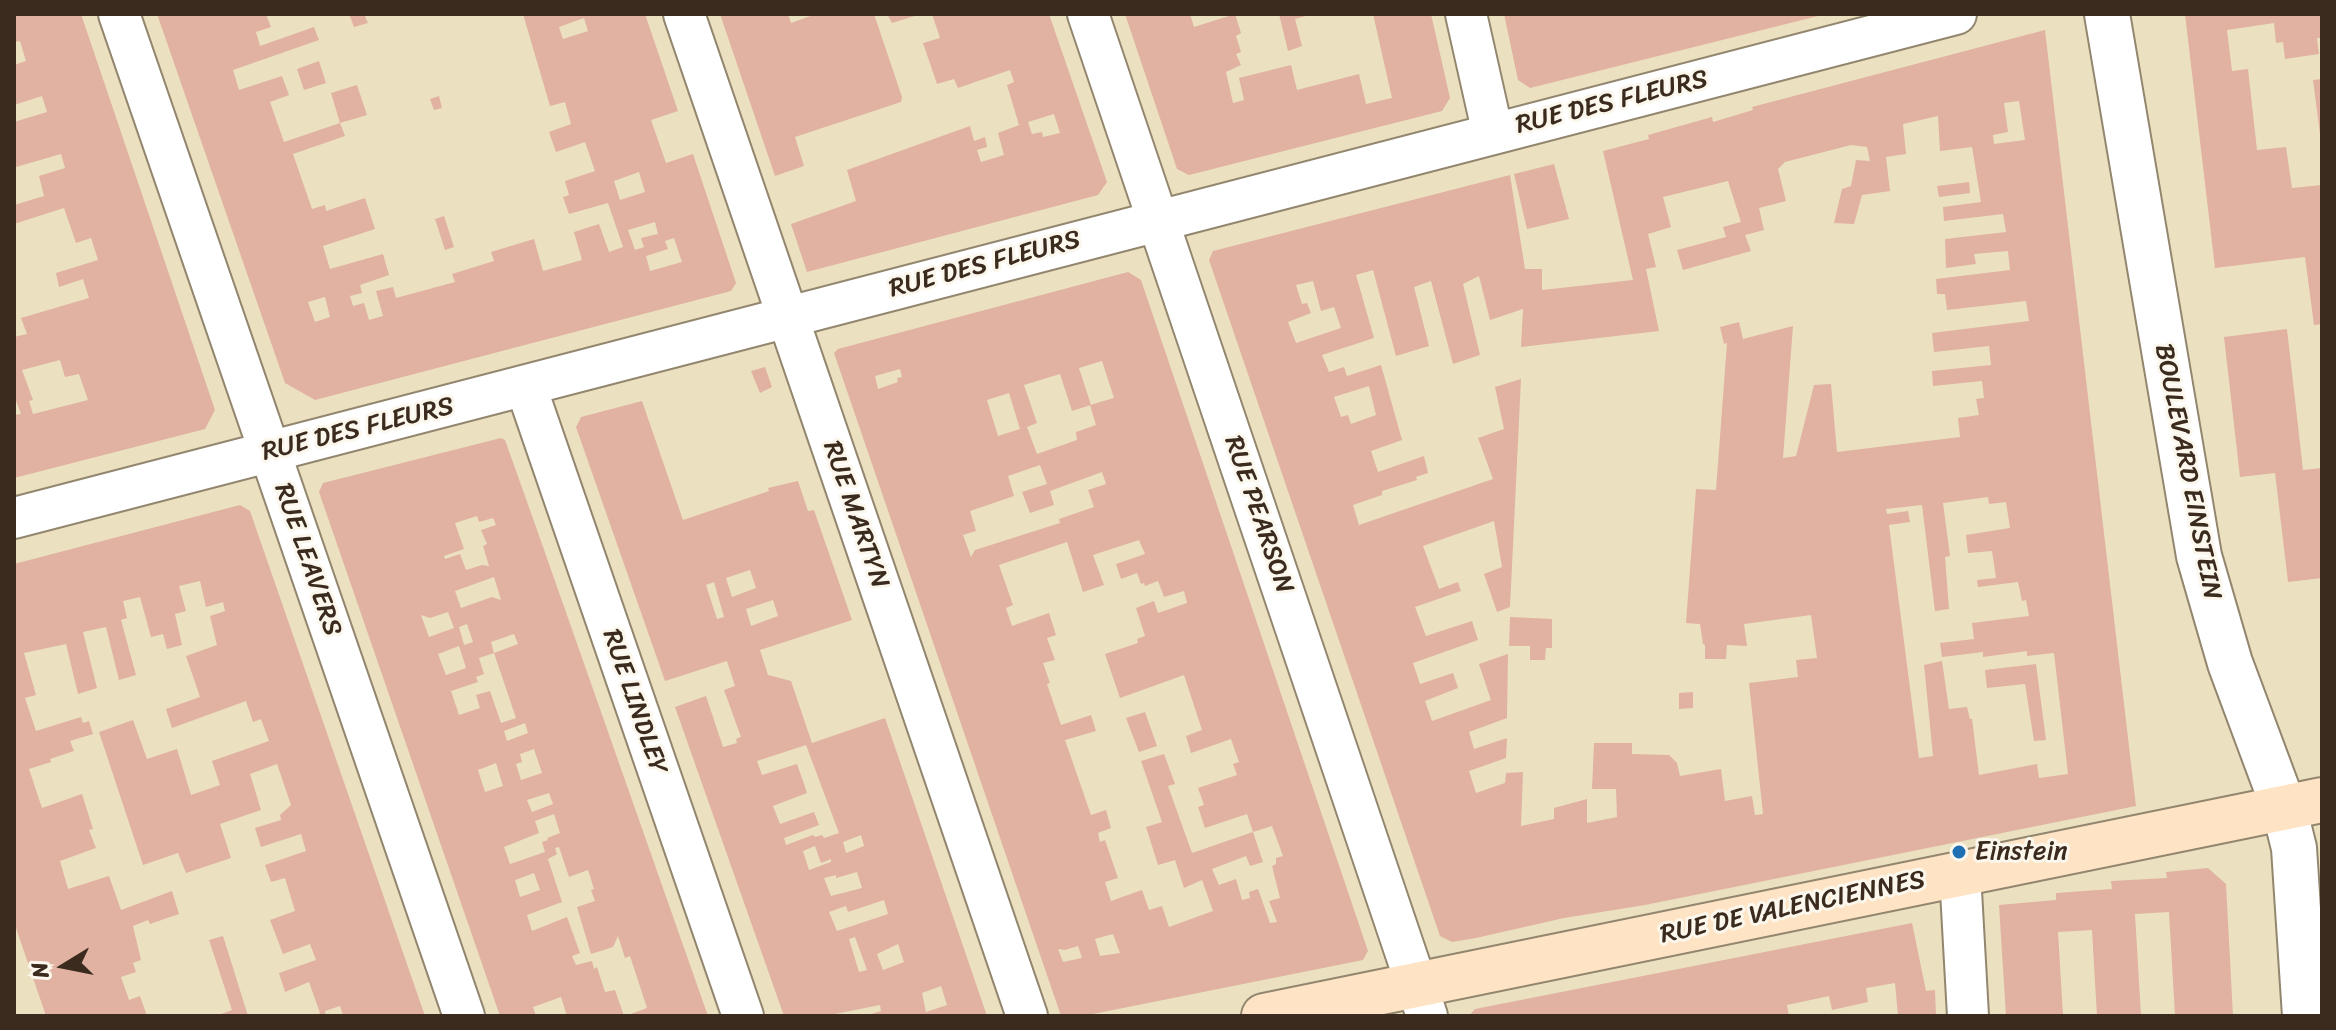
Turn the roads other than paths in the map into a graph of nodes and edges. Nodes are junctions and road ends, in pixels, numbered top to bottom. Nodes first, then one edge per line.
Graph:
1 (119, 14) edge
2 (684, 14) edge
3 (1088, 14) edge
4 (1466, 14) edge
5 (1956, 14) edge
6 (2107, 14) edge
7 (1493, 134) junction
8 (1159, 219) junction
9 (787, 317) junction
10 (526, 387) junction
11 (269, 452) junction
12 (14, 518) edge
13 (2303, 804) edge
14 (1960, 873) junction
15 (1422, 1001) edge
16 (464, 1016) edge
17 (743, 1016) edge
18 (1027, 1016) edge
19 (1264, 1016) edge
20 (1968, 1016) edge
21 (2305, 1016) edge

1 - 11 street, RUE LEAVERS
2 - 9 street, RUE MARTYN
3 - 8 street, RUE PEARSON
4 - 7 street
5 - 7 street, RUE DES FLEURS
6 - 13 street, BOULEVARD EINSTEIN
7 - 8 street, RUE DES FLEURS
8 - 9 street, RUE DES FLEURS
8 - 15 street, RUE PEARSON
9 - 10 street, RUE DES FLEURS
9 - 18 street, RUE MARTYN
10 - 11 street, RUE DES FLEURS
10 - 17 street, RUE LINDLEY
11 - 12 street, RUE DES FLEURS
11 - 16 street, RUE LEAVERS
13 - 14 main road, RUE DE VALENCIENNES
13 - 21 street, BOULEVARD EINSTEIN
14 - 15 main road, RUE DE VALENCIENNES
14 - 20 street
15 - 19 main road, RUE DE VALENCIENNES

